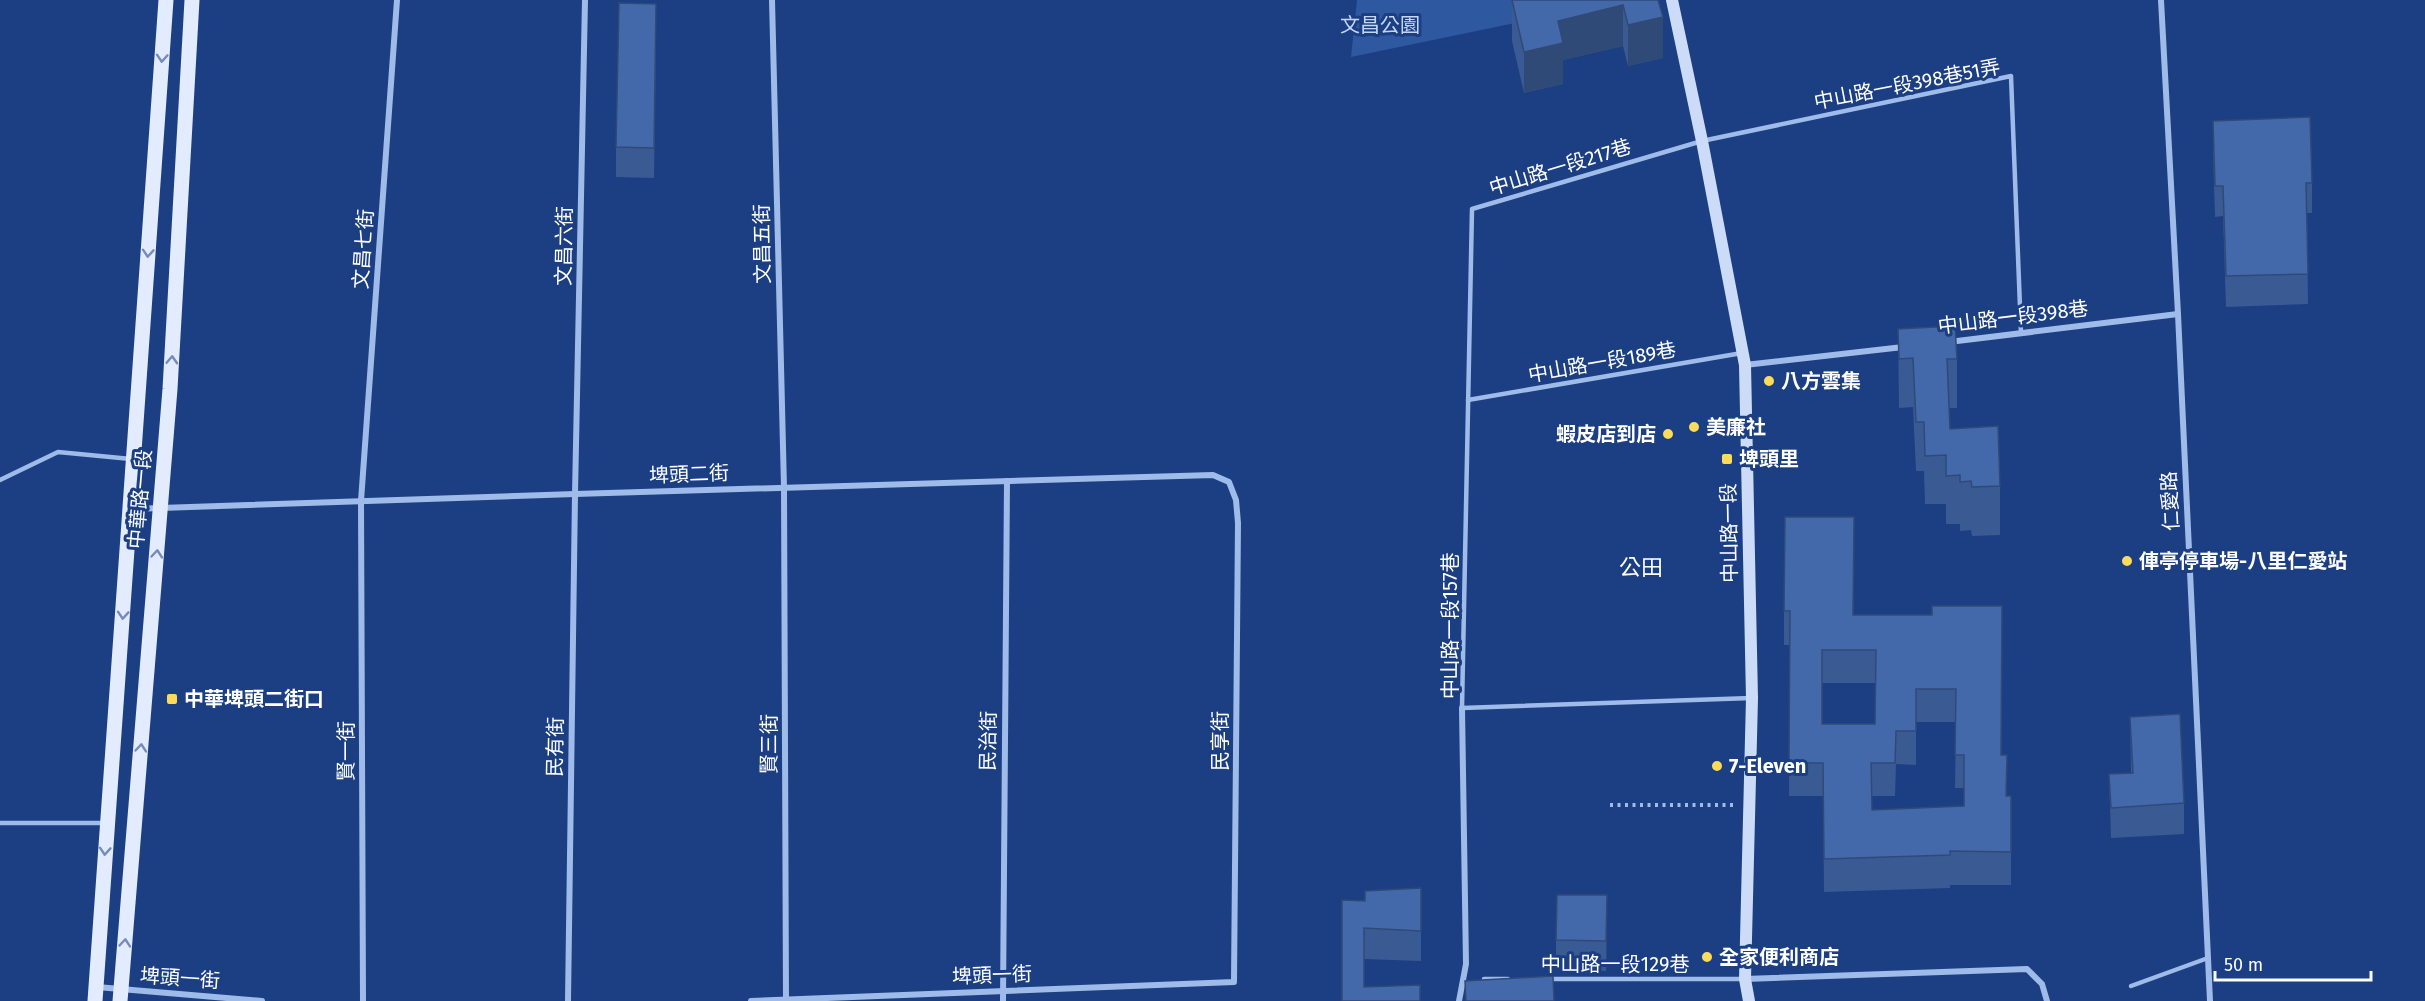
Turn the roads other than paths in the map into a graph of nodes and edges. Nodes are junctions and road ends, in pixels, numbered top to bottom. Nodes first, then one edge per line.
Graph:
1 (166, 0) edge
2 (192, 0) edge
3 (397, 0) edge
4 (585, 0) edge
5 (772, 0) edge
6 (1672, 0) edge
7 (2161, 0) edge
8 (1702, 141) junction
9 (2178, 314) junction
10 (2021, 333) junction
11 (1940, 343) edge
12 (1906, 346) edge
13 (1743, 359) junction
14 (1468, 400) junction
15 (133, 459) junction
16 (0, 480) edge
17 (1007, 481) junction
18 (784, 487) junction
19 (575, 494) junction
20 (1236, 500) joint
21 (361, 501) junction
22 (160, 509) junction
23 (130, 510) junction
24 (1752, 698) junction
25 (1462, 708) junction
26 (0, 823) edge
27 (107, 823) junction
28 (2208, 958) junction
29 (1484, 979) edge
30 (1520, 979) edge
31 (1544, 979) edge
32 (1745, 979) junction
33 (1234, 982) joint
34 (2131, 986) dead end
35 (1003, 992) junction
36 (96, 994) edge
37 (120, 996) edge
38 (262, 1001) edge
39 (363, 1001) edge
40 (568, 1001) edge
41 (751, 1001) edge
42 (786, 1001) edge
43 (1003, 1001) edge
44 (1459, 1001) edge
45 (1749, 1001) edge
46 (2047, 1001) edge
47 (2210, 1001) edge

1 -> 15 main road, 中華路一段
22 -> 2 main road, 中華路一段
3 - 21 street, 文昌七街
4 - 19 street, 文昌六街
5 - 18 street, 文昌五街
6 - 8 main road, 中山路一段
7 - 9 street, 仁愛路
8 - 10 lane, 中山路一段398巷51弄
8 - 13 main road, 中山路一段
8 - 14 lane, 中山路一段217巷
9 - 10 street, 中山路一段398巷
9 - 28 street, 仁愛路
10 - 11 street, 中山路一段398巷
12 - 13 street
13 - 14 lane, 中山路一段189巷
13 - 24 main road, 中山路一段
14 - 25 lane, 中山路一段157巷
15 - 16 lane
15 - 23 main road, 中華路一段
17 - 18 street, 埤頭二街
17 - 20 street, 埤頭二街
17 - 35 street, 民治街
18 - 19 street, 埤頭二街
18 - 42 street, 賢三街
19 - 21 street, 埤頭二街
19 - 40 street, 民有街
20 - 33 street, 民享街
21 - 22 street, 埤頭二街
21 - 39 street, 賢一街
22 - 23 street, 埤頭二街
37 -> 22 main road, 中華路一段
23 -> 27 main road, 中華路一段
24 - 25 lane, 中山路一段157巷
24 - 32 main road, 中山路一段
25 - 44 street
26 - 27 lane
27 -> 36 main road, 中華路一段
28 - 34 lane
28 - 47 street, 仁愛路
29 - 30 lane, 中山路一段129巷
31 - 32 lane, 中山路一段129巷
32 - 45 main road, 中山路一段
32 - 46 street
33 - 35 street, 埤頭一街
35 - 42 street, 埤頭一街
35 - 43 street, 民治街
36 - 37 street, 埤頭一街
37 - 38 street, 埤頭一街
41 - 42 street, 埤頭一街

